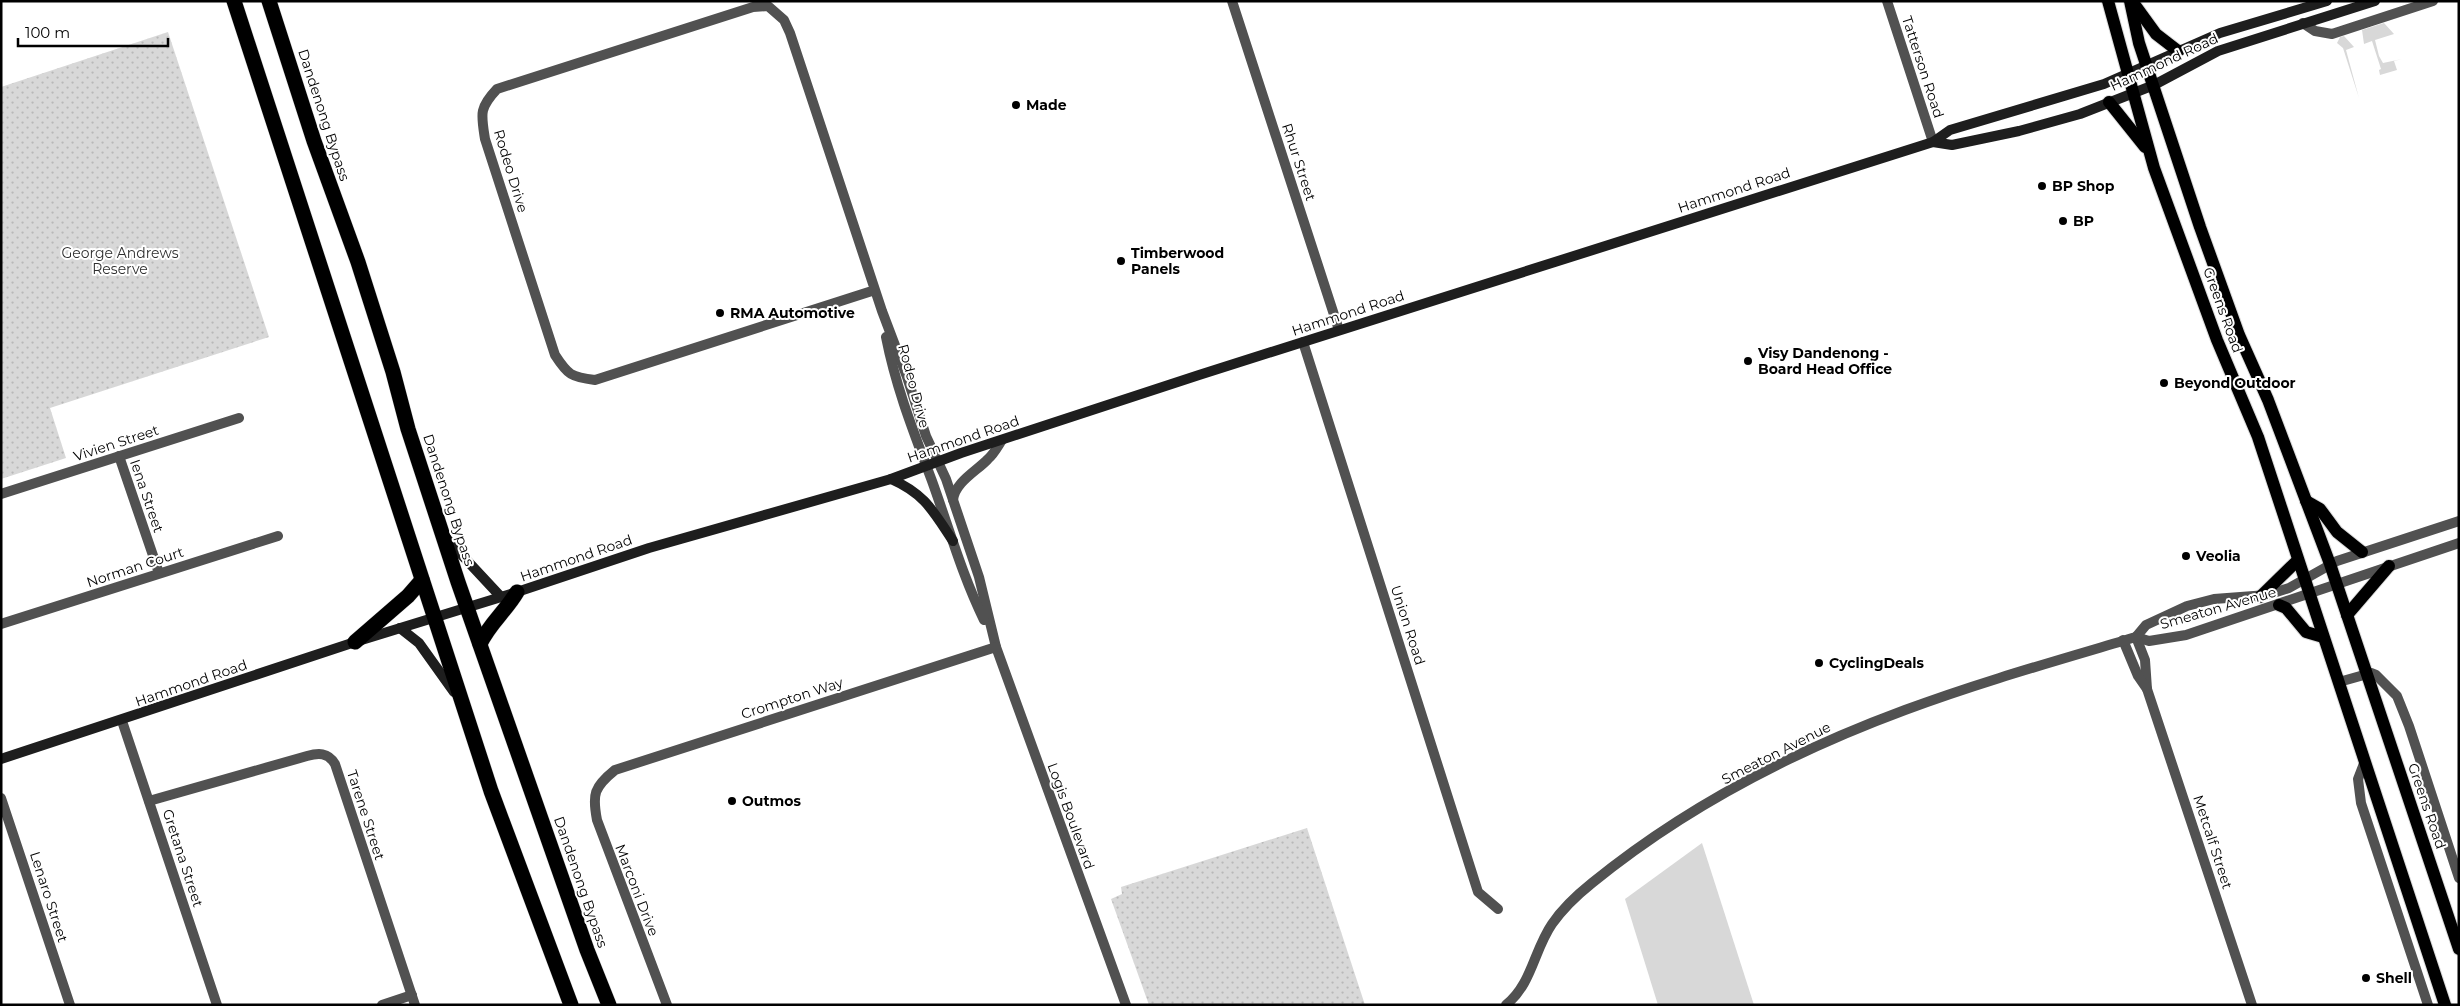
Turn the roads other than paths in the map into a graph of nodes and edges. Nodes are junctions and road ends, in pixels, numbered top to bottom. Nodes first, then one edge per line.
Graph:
1 (234, 1) edge
2 (269, 1) edge
3 (1232, 1) edge
4 (1887, 1) edge
5 (2108, 1) edge
6 (2131, 1) edge
7 (2327, 1) edge
8 (2375, 1) edge
9 (2433, 1) edge
10 (2303, 23) junction
11 (2178, 51) junction
12 (2147, 66) junction
13 (2127, 74) junction
14 (2154, 84) junction
15 (2133, 94) junction
16 (2109, 102) junction
17 (1933, 142) junction
18 (2149, 150) junction
19 (875, 290) junction
20 (882, 311) junction
21 (1339, 330) junction
22 (1303, 342) junction
23 (238, 418) dead end
24 (1002, 440) junction
25 (119, 456) junction
26 (938, 461) junction
27 (926, 466) junction
28 (890, 479) junction
29 (1, 494) edge
30 (953, 500) junction
31 (2306, 501) junction
32 (2459, 521) edge
33 (278, 536) dead end
34 (444, 536) junction
35 (953, 541) junction
36 (2459, 543) edge
37 (2362, 552) junction
38 (2298, 560) junction
39 (2330, 564) junction
40 (2389, 566) junction
41 (159, 573) junction
42 (2304, 579) junction
43 (422, 580) junction
44 (2337, 583) junction
45 (516, 592) junction
46 (2309, 594) junction
47 (2260, 596) junction
48 (500, 597) junction
49 (2279, 605) junction
50 (467, 608) junction
51 (2347, 615) junction
52 (435, 618) junction
53 (1, 624) edge
54 (400, 628) junction
55 (992, 635) junction
56 (2323, 636) junction
57 (2136, 637) junction
58 (2123, 640) junction
59 (355, 642) junction
60 (480, 644) junction
61 (996, 647) junction
62 (2366, 673) junction
63 (2339, 682) junction
64 (2147, 689) junction
65 (464, 708) junction
66 (122, 720) junction
67 (1, 759) edge
68 (2364, 761) junction
69 (599, 783) joint
70 (1, 798) edge
71 (149, 801) junction
72 (2459, 878) edge
73 (1498, 909) dead end
74 (2459, 949) edge
75 (413, 1000) edge
76 (70, 1005) edge
77 (217, 1005) edge
78 (382, 1005) edge
79 (570, 1005) edge
80 (609, 1005) edge
81 (666, 1005) edge
82 (1126, 1005) edge
83 (1506, 1005) edge
84 (2252, 1005) edge
85 (2428, 1005) edge
86 (2445, 1005) edge

1 - 43 highway
2 - 34 highway, Dandenong Bypass
3 - 21 street, Rhur Street
4 - 17 street, Tatterson Road
5 - 13 main road, Greens Road
6 - 11 main road
6 - 12 main road, Greens Road
7 - 11 main road, Hammond Road
8 - 10 main road, Hammond Road
9 - 10 street
10 - 14 main road, Hammond Road
11 - 12 main road, Hammond Road
12 - 13 main road, Hammond Road
12 - 14 main road, Greens Road
13 - 15 main road, Greens Road
13 - 17 main road, Hammond Road
14 - 15 main road, Hammond Road
14 - 31 main road, Greens Road
15 - 16 main road, Hammond Road
15 - 18 main road, Greens Road
16 - 17 main road, Hammond Road
16 - 18 main road
17 - 21 main road, Hammond Road
18 - 38 main road, Greens Road
19 - 19 street, Rodeo Drive
19 - 20 street, Rodeo Drive
20 - 26 street, Rodeo Drive
20 - 27 street, Rodeo Drive
21 - 22 main road, Hammond Road
22 - 24 main road, Hammond Road
22 - 73 street, Union Road
23 - 25 street, Vivien Street
24 - 26 main road, Hammond Road
24 - 30 street
25 - 29 street, Vivien Street
25 - 41 street, Iena Street
26 - 27 main road, Hammond Road
26 - 30 street, Logis Boulevard
27 - 28 main road, Hammond Road
27 - 35 street, Logis Boulevard
28 - 35 main road
28 - 45 main road, Hammond Road
30 - 55 street, Logis Boulevard
31 - 37 main road
31 - 39 main road, Greens Road
32 - 37 street, Smeaton Avenue
33 - 41 street, Norman Court
34 - 48 main road
34 - 50 highway, Dandenong Bypass
35 - 55 street, Logis Boulevard
36 - 40 street, Smeaton Avenue
37 - 39 street, Smeaton Avenue
38 - 42 main road, Greens Road
38 - 47 main road
39 - 42 street, Smeaton Avenue
39 - 44 main road, Greens Road
40 - 44 street, Smeaton Avenue
40 - 51 main road
41 - 53 street, Norman Court
42 - 46 main road, Greens Road
42 - 47 street, Smeaton Avenue
43 - 52 highway
43 - 59 highway
44 - 46 street, Smeaton Avenue
44 - 51 main road, Greens Road
45 - 48 main road, Hammond Road
45 - 60 highway
46 - 49 street, Smeaton Avenue
46 - 56 main road, Greens Road
47 - 57 street, Smeaton Avenue
48 - 50 main road, Hammond Road
49 - 56 main road
49 - 57 street, Smeaton Avenue
50 - 52 main road, Hammond Road
50 - 60 highway, Dandenong Bypass
51 - 62 main road, Greens Road
52 - 54 main road, Hammond Road
52 - 65 highway
54 - 59 main road, Hammond Road
54 - 65 main road
55 - 61 street, Logis Boulevard
56 - 63 main road, Greens Road
57 - 58 street, Smeaton Avenue
57 - 64 street, Metcalf Street
58 - 64 street, Metcalf Street
58 - 83 street, Smeaton Avenue
59 - 66 main road, Hammond Road
60 - 80 highway, Dandenong Bypass
61 - 69 street, Crompton Way
61 - 82 street, Logis Boulevard
62 - 63 street
62 - 72 street, Greens Road
62 - 74 main road, Greens Road
63 - 68 main road, Greens Road
64 - 84 street, Metcalf Street
65 - 79 highway
66 - 67 main road, Hammond Road
66 - 71 street, Gretana Street
68 - 85 street, Greens Road
68 - 86 main road, Greens Road
69 - 81 street, Marconi Drive
70 - 76 street, Lenaro Street
71 - 75 street, Tarene Street
71 - 77 street, Gretana Street
75 - 78 street

